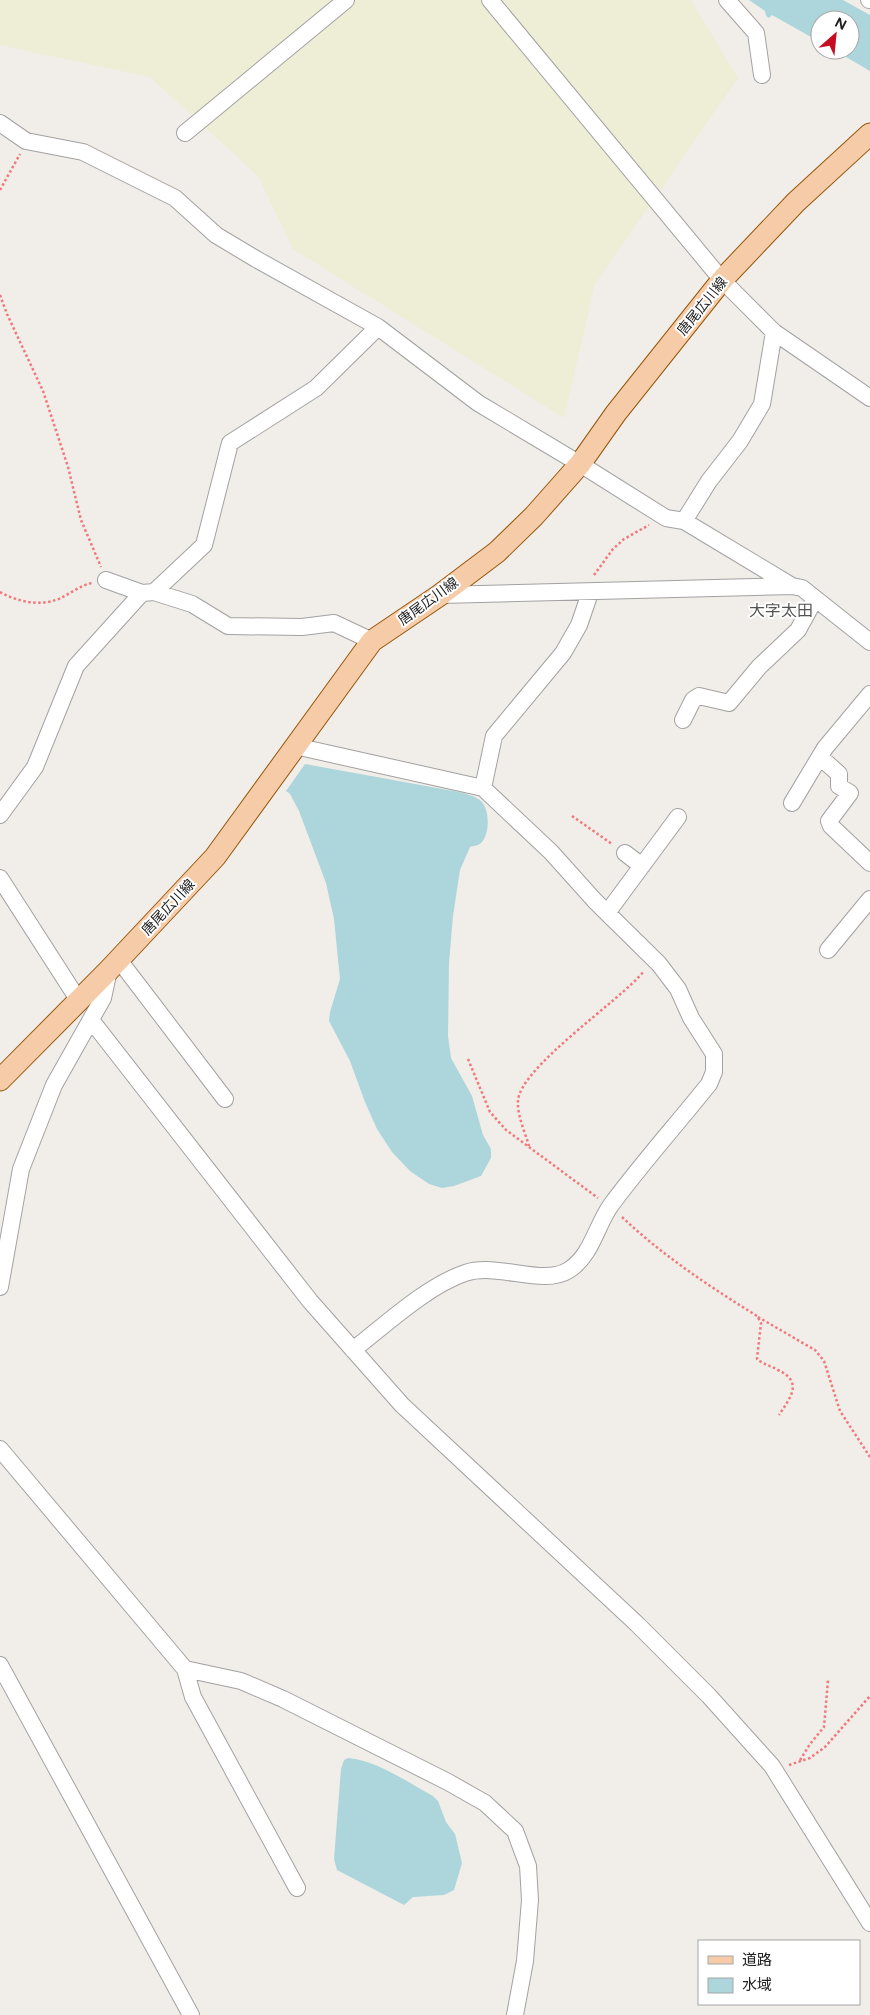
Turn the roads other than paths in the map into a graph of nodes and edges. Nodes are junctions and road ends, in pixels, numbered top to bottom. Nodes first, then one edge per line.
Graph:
1 (346, 0) edge
2 (490, 0) edge
3 (728, 0) edge
4 (762, 74) dead end
5 (0, 123) edge
6 (185, 133) dead end
7 (870, 134) edge
8 (722, 280) junction
9 (378, 327) junction
10 (774, 332) junction
11 (870, 398) edge
12 (580, 464) junction
13 (684, 521) junction
14 (106, 580) road end
15 (792, 586) junction
16 (148, 593) junction
17 (585, 593) junction
18 (440, 595) junction
19 (815, 599) junction
20 (372, 641) junction
21 (870, 642) edge
22 (870, 694) edge
23 (683, 720) dead end
24 (295, 746) junction
25 (820, 757) junction
26 (483, 788) junction
27 (792, 803) dead end
28 (0, 815) edge
29 (678, 817) dead end
30 (625, 853) road end
31 (870, 863) edge
32 (642, 866) junction
33 (0, 878) edge
34 (870, 899) edge
35 (607, 913) junction
36 (828, 950) dead end
37 (114, 965) junction
38 (79, 1001) junction
39 (91, 1020) junction
40 (0, 1080) edge
41 (225, 1099) dead end
42 (0, 1287) edge
43 (353, 1350) junction
44 (0, 1449) edge
45 (0, 1665) edge
46 (185, 1669) junction
47 (298, 1888) dead end
48 (870, 1923) edge
49 (191, 2015) edge
50 (514, 2015) edge

1 - 6 street
2 - 8 street
3 - 4 street
5 - 9 street
7 - 8 main road, 唐尾広川線
8 - 10 street
8 - 12 main road, 唐尾広川線
9 - 12 street
9 - 16 street
10 - 11 street
10 - 13 street
12 - 13 street
12 - 18 main road, 唐尾広川線
13 - 15 street
14 - 16 street
15 - 17 street
15 - 19 street
16 - 20 street
16 - 28 street
17 - 18 street
17 - 26 street
18 - 20 main road, 唐尾広川線
19 - 21 street
19 - 23 street
20 - 24 main road, 唐尾広川線
22 - 25 street
24 - 26 street
24 - 37 main road, 唐尾広川線
25 - 27 street
25 - 31 street
26 - 35 street
29 - 32 street
30 - 32 street
32 - 35 street
33 - 38 street
34 - 36 street
35 - 43 street
37 - 38 main road, 唐尾広川線
37 - 39 street
37 - 41 street
38 - 40 main road, 唐尾広川線
39 - 42 street
39 - 43 street
43 - 48 street
44 - 46 street
45 - 49 street
46 - 47 street
46 - 50 street

